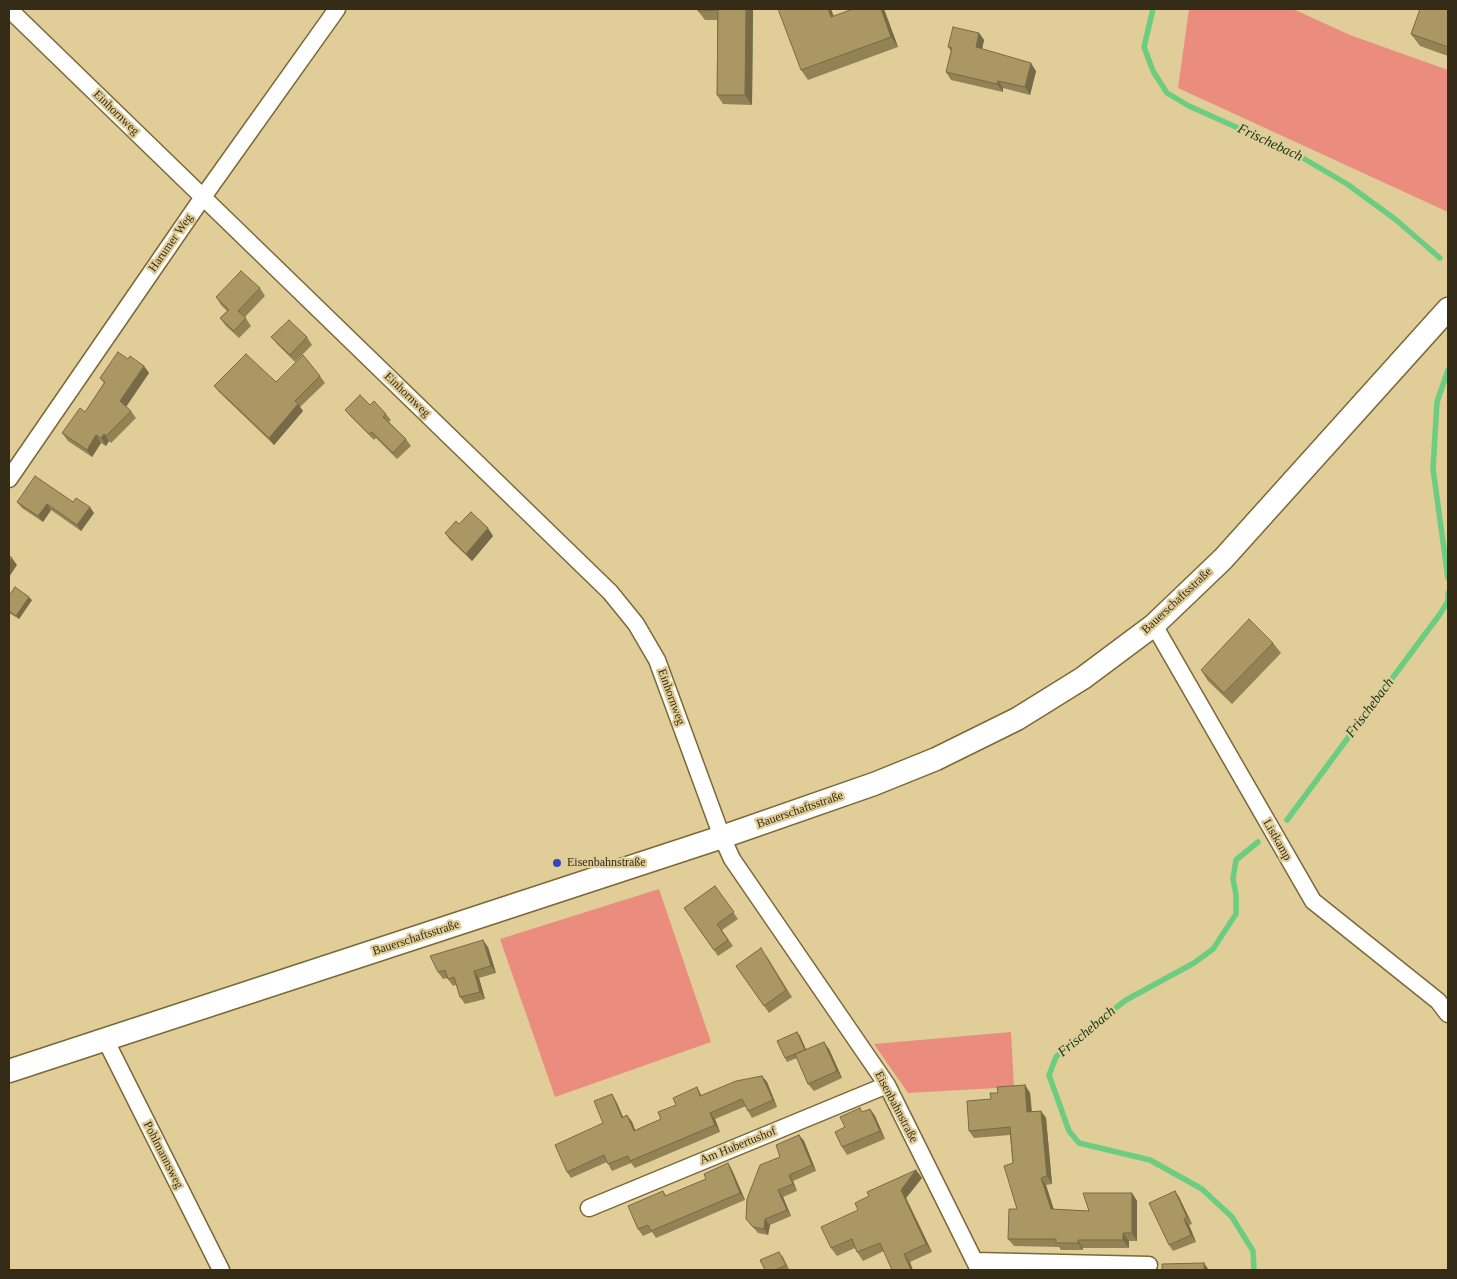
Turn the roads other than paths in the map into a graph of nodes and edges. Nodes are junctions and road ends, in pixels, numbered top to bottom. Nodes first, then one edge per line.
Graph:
1 (9, 9) edge
2 (337, 9) edge
3 (203, 197) junction
4 (1448, 309) edge
5 (9, 479) edge
6 (1154, 625) junction
7 (722, 837) junction
8 (1448, 1014) edge
9 (105, 1039) junction
10 (9, 1072) edge
11 (887, 1085) junction
12 (589, 1208) dead end
13 (1150, 1265) dead end
14 (977, 1266) edge
15 (221, 1270) edge

1 - 3 street, Einhornweg
2 - 3 street, Harumer Weg
3 - 5 street, Harumer Weg
3 - 7 street, Einhornweg
4 - 6 street, Bauerschaftsstraße
6 - 7 street, Bauerschaftsstraße
6 - 8 street, Listkamp
7 - 9 street, Bauerschaftsstraße
7 - 11 street, Eisenbahnstraße
9 - 10 street, Bauerschaftsstraße
9 - 15 street, Pohlmannsweg
11 - 12 street, Am Hubertushof
11 - 14 street, Eisenbahnstraße
13 - 14 street, Eisenbahnstraße

